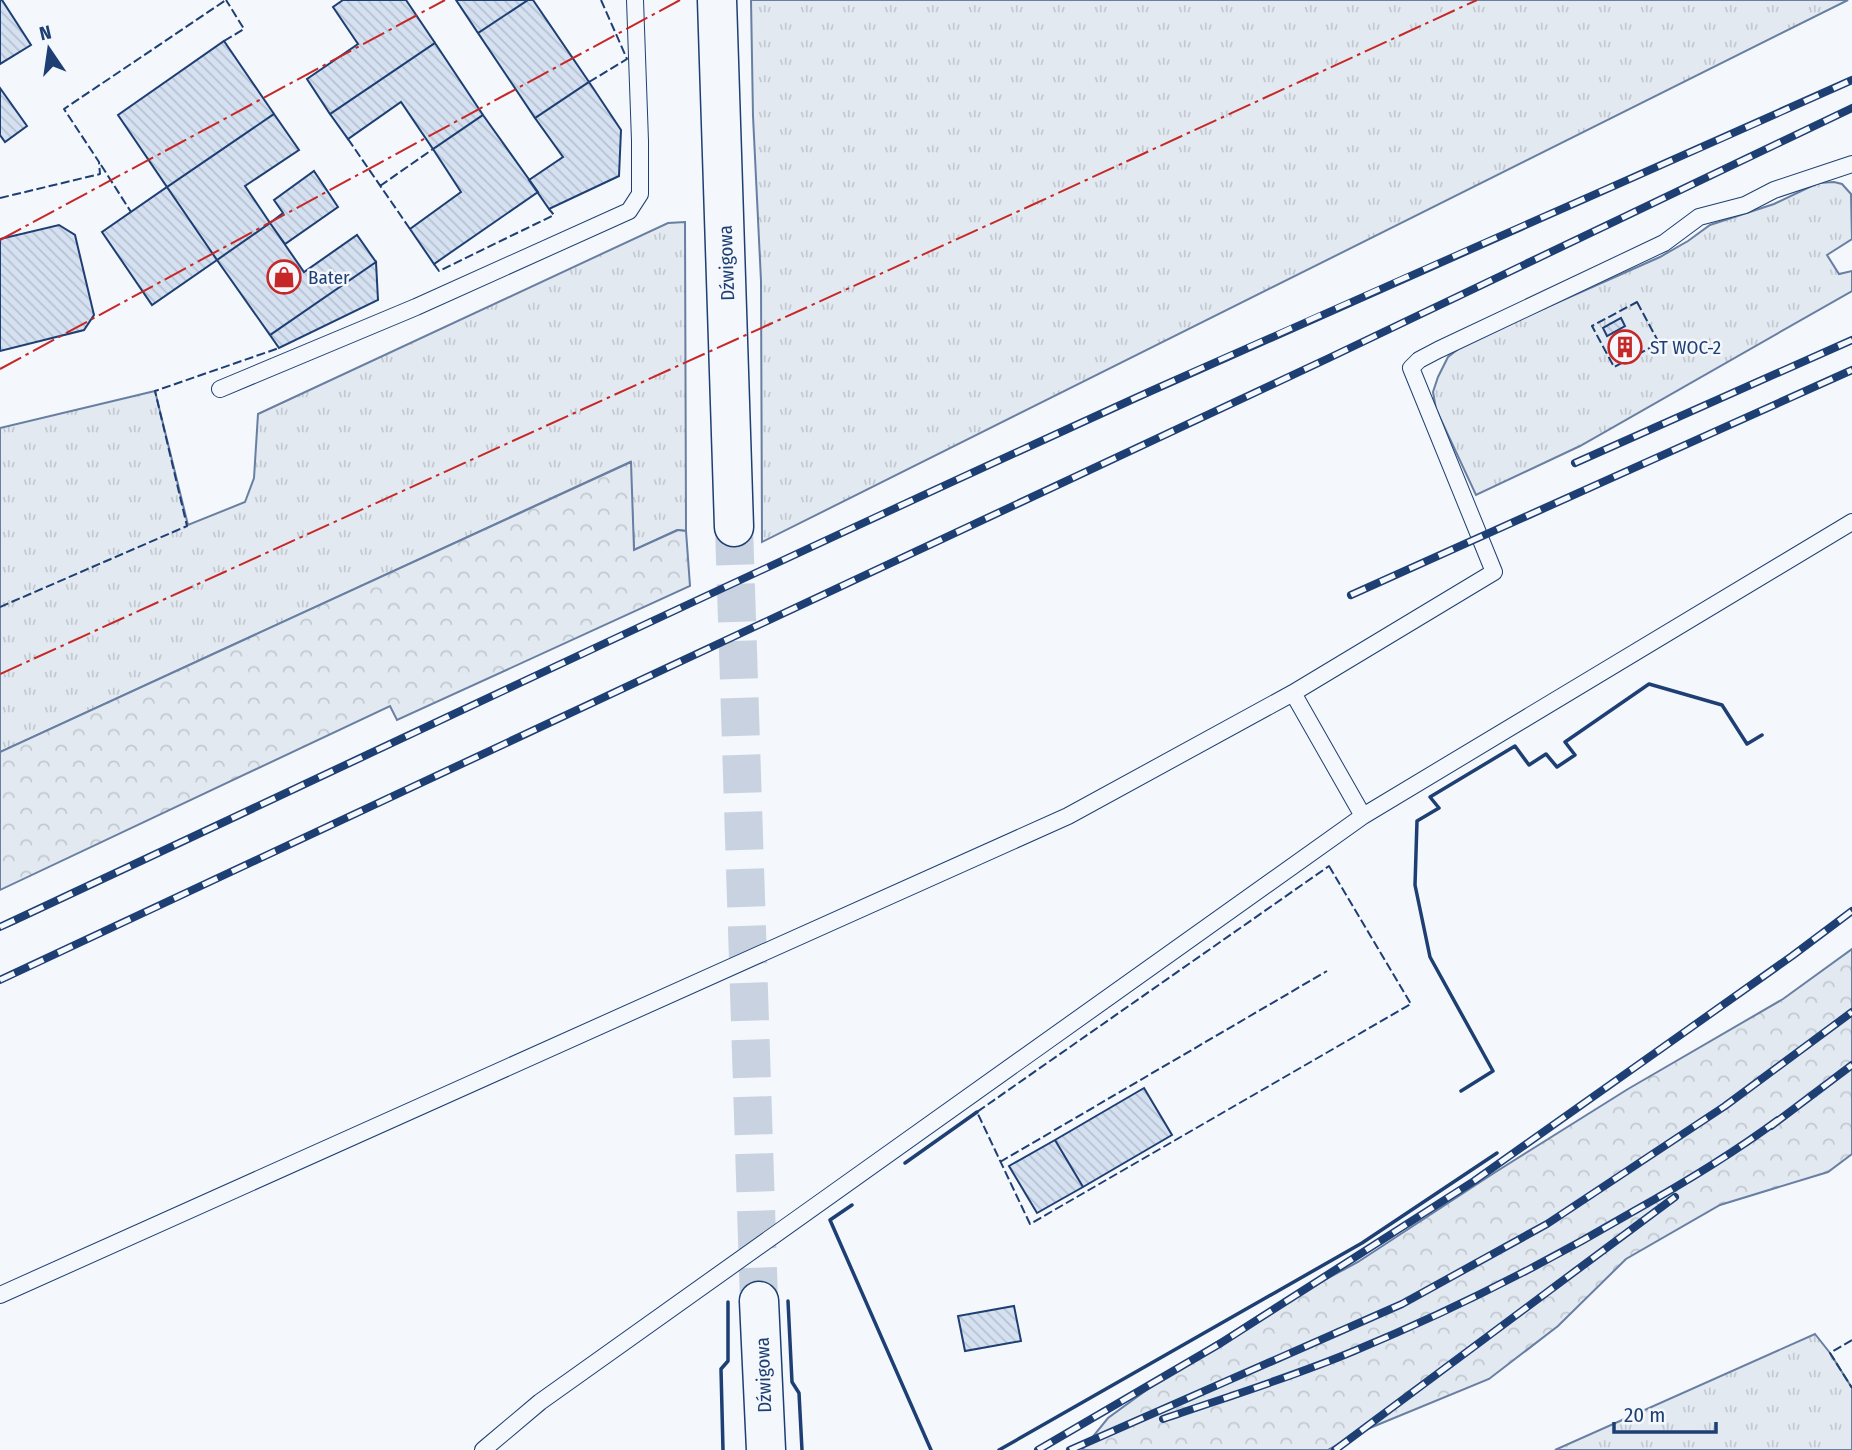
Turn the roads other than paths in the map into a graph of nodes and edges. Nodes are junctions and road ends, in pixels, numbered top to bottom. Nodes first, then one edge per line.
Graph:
1 (635, 0) edge
2 (717, 0) edge
3 (1852, 164) edge
4 (220, 389) dead end
5 (1852, 522) edge
6 (734, 527) tunnel mouth
7 (1293, 692) junction
8 (1363, 816) junction
9 (0, 1295) edge
10 (759, 1301) tunnel mouth
11 (483, 1450) edge
12 (766, 1450) edge

1 - 4 lane
2 - 6 main road, Dźwigowa
3 - 7 lane
5 - 8 lane
7 - 8 lane
7 - 9 lane
8 - 11 lane
10 - 12 main road, Dźwigowa

